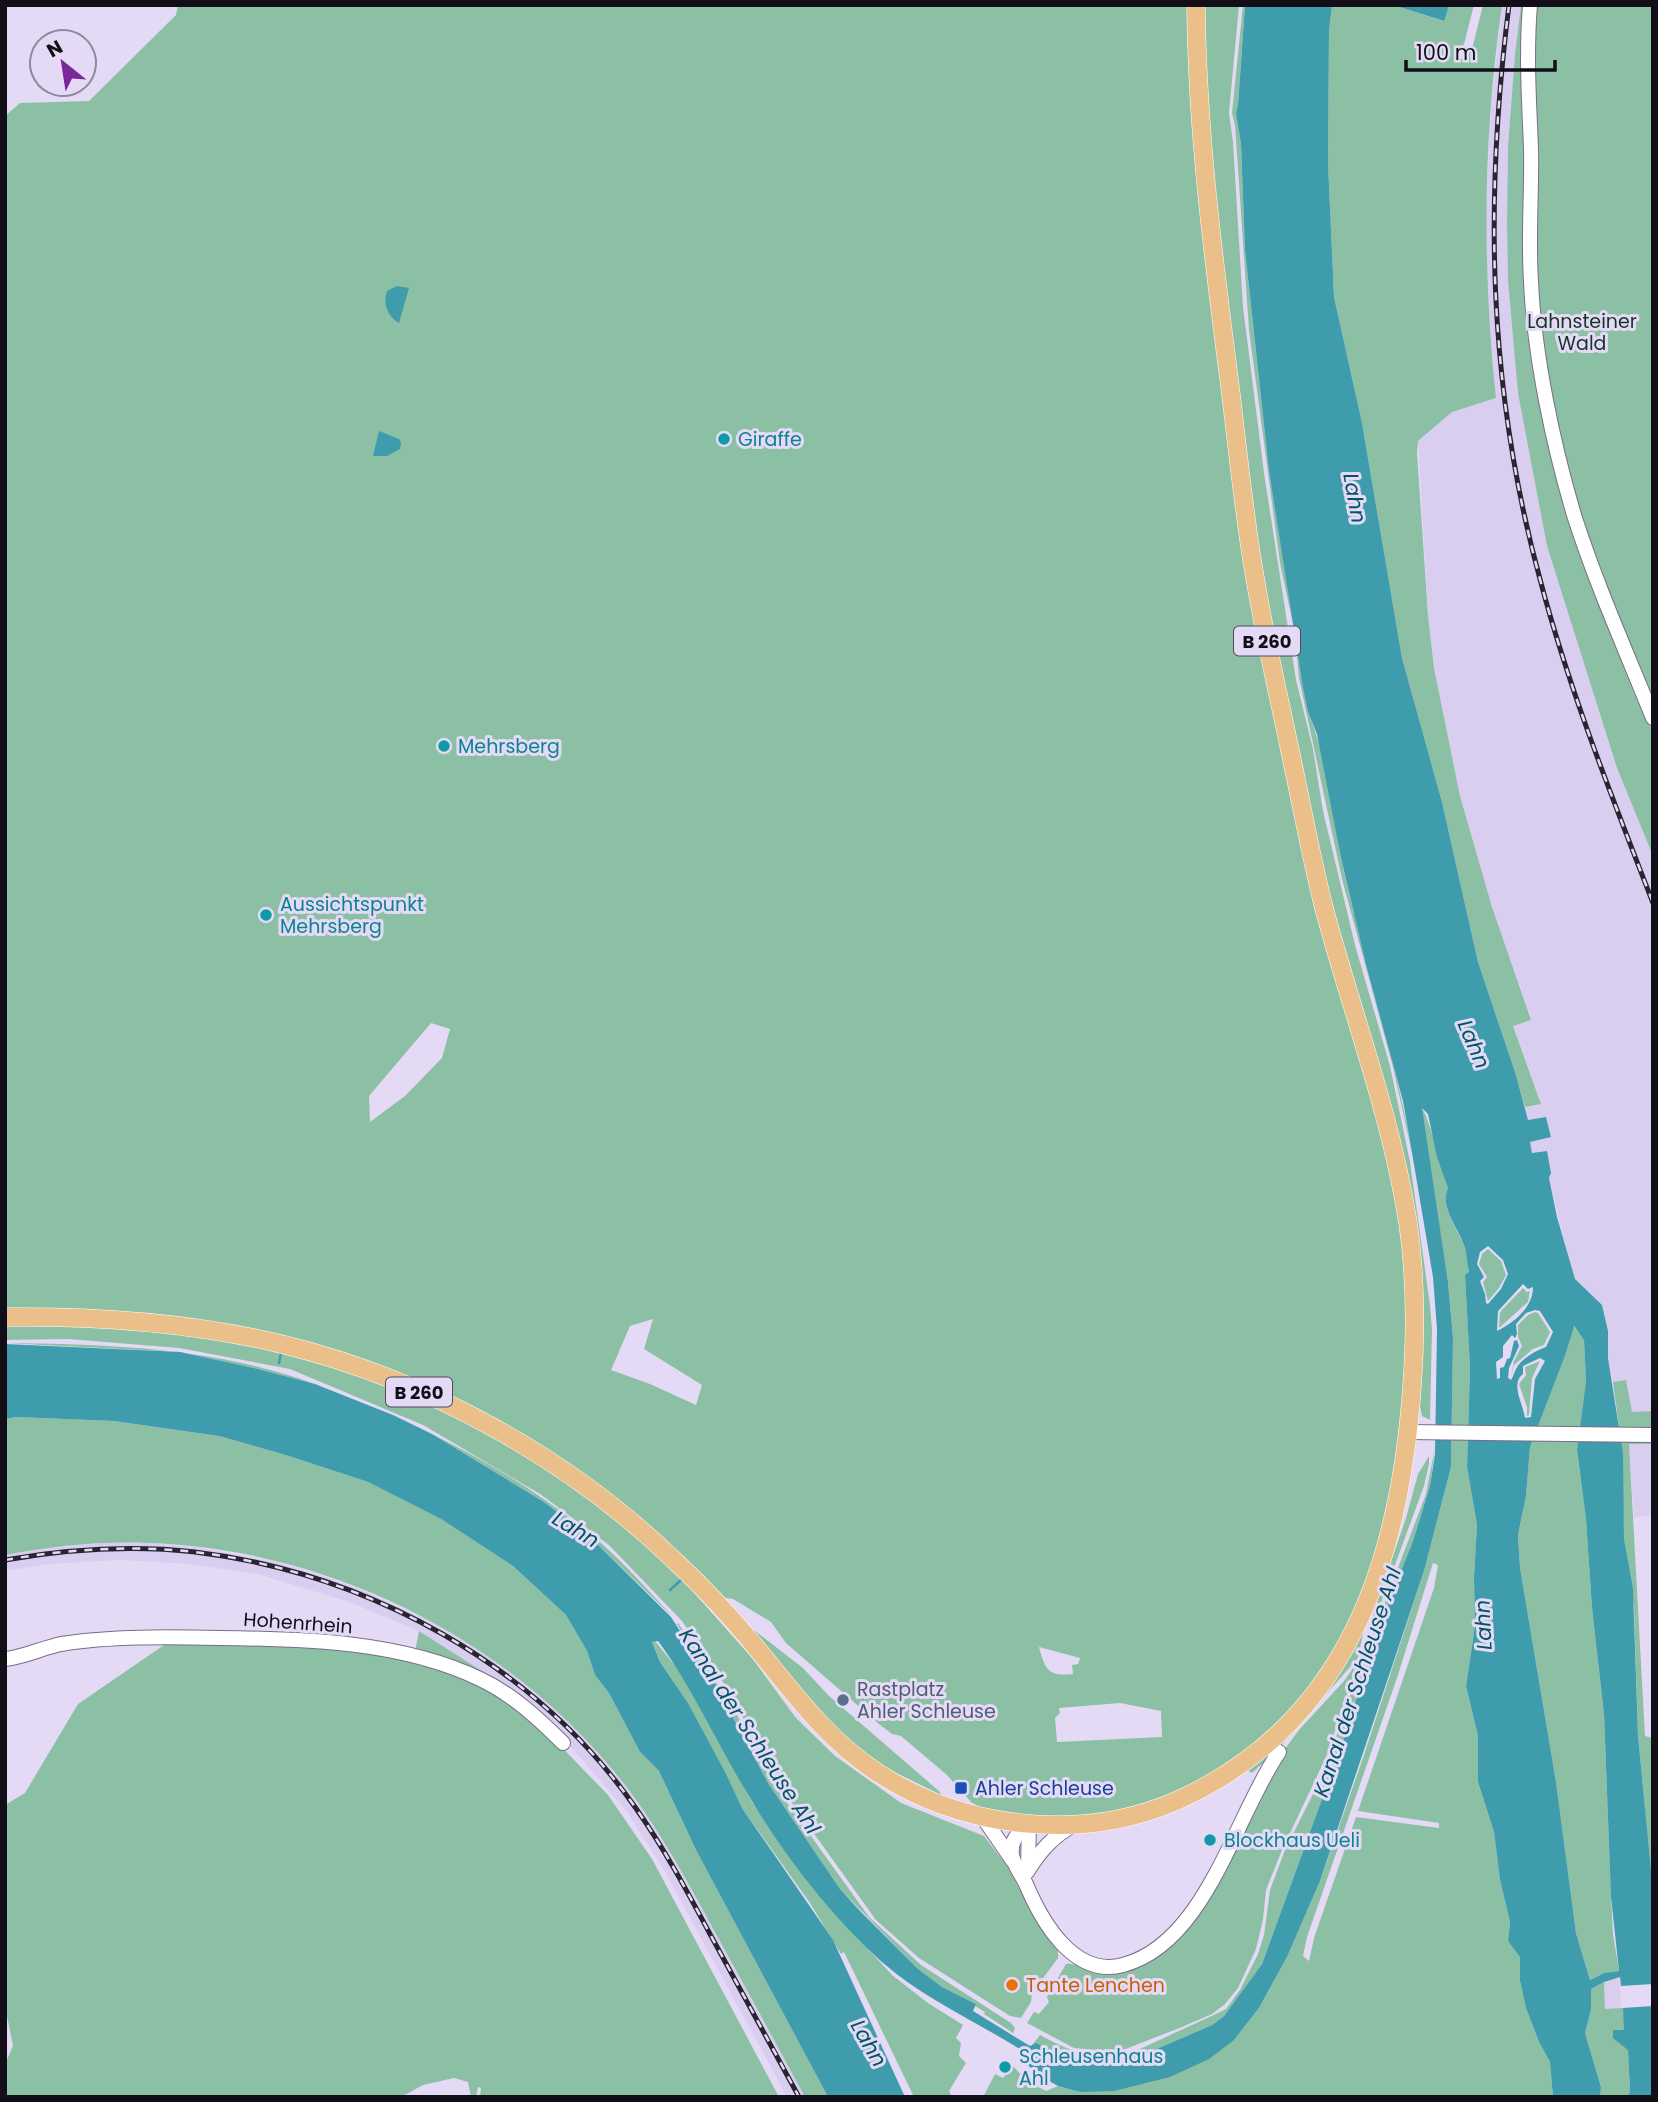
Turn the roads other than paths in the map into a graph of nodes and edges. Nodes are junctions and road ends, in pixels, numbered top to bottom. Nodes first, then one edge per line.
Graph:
1 (1196, 5) edge
2 (1530, 5) edge
3 (1653, 718) edge
4 (5, 1317) edge
5 (1414, 1433) junction
6 (1653, 1434) edge
7 (5, 1659) edge
8 (564, 1743) dead end
9 (1279, 1752) dead end
10 (982, 1816) junction
11 (1029, 1824) junction
12 (1076, 1824) junction
13 (1023, 1874) junction

1 - 5 main road, B 260
2 - 3 street
4 - 10 main road, B 260
5 - 6 street
5 - 12 main road, B 260
7 - 8 street, Hohenrhein
9 - 13 street
10 - 11 main road, B 260
10 - 13 street
11 - 12 main road, B 260
11 - 13 street
12 - 13 street

